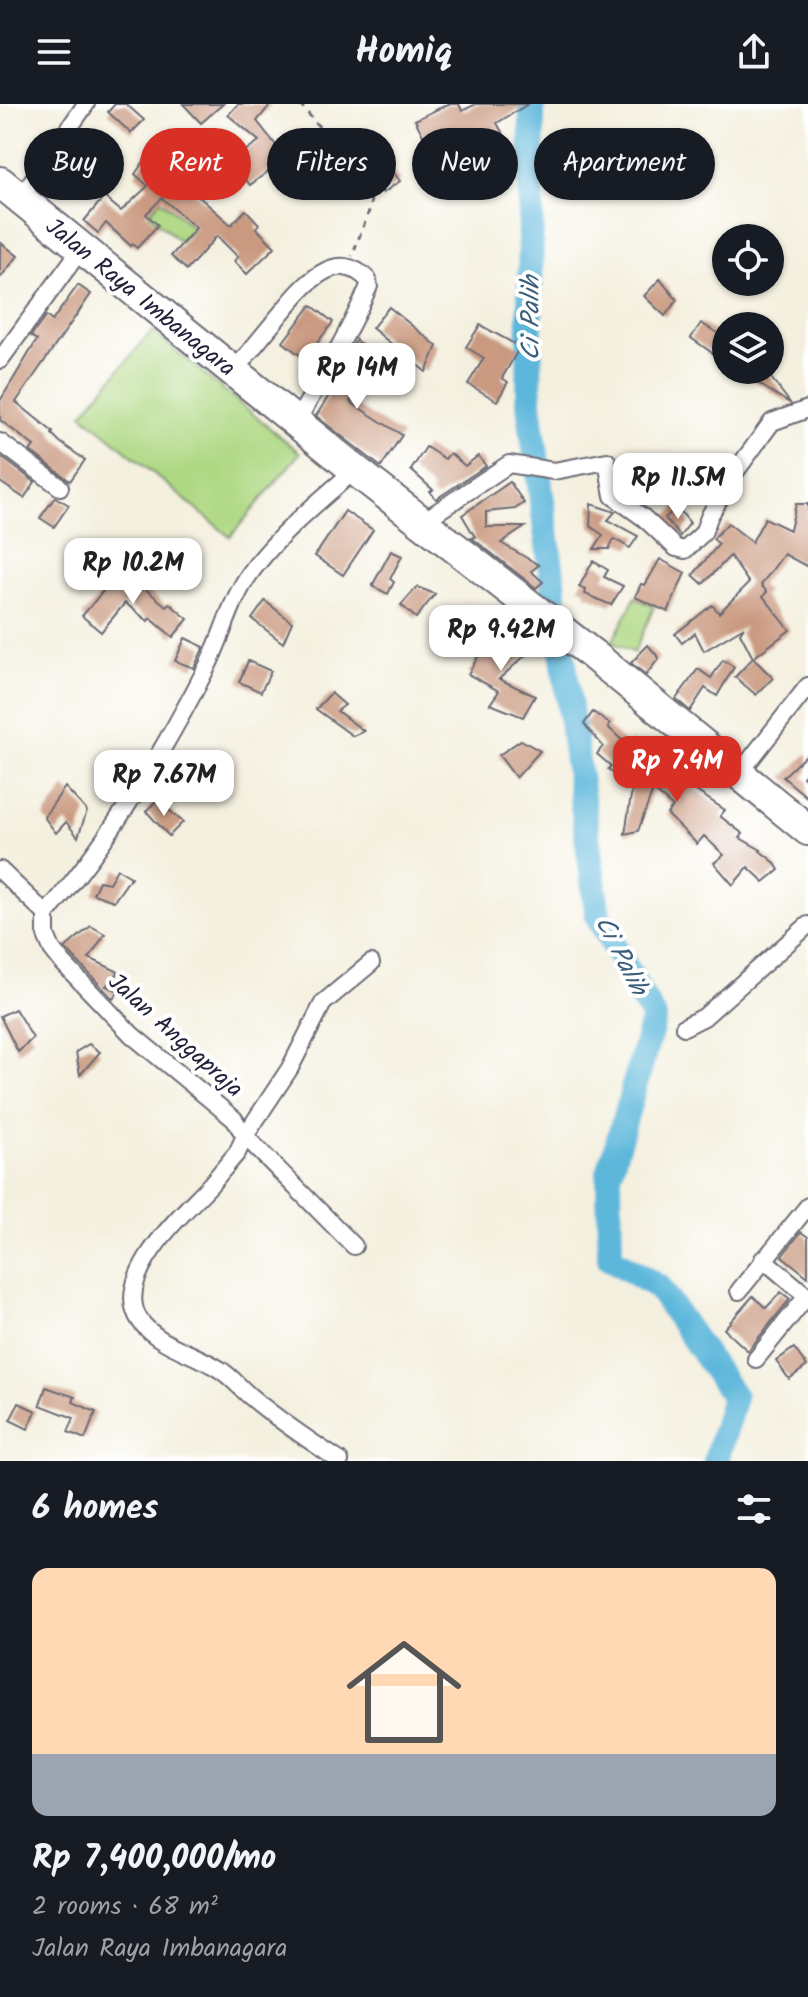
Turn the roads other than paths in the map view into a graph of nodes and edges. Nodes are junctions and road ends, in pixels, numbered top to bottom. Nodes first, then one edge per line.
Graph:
1 (86, 104) edge
2 (10, 190) edge
3 (81, 249) junction
4 (0, 360) edge
5 (233, 372) junction
6 (808, 409) edge
7 (296, 422) junction
8 (0, 442) edge
9 (355, 470) junction
10 (60, 487) dead end
11 (422, 522) junction
12 (808, 686) edge
13 (739, 774) junction
14 (808, 830) edge
15 (0, 870) edge
16 (46, 914) junction
17 (808, 925) edge
18 (371, 963) dead end
19 (684, 1027) dead end
20 (245, 1136) junction
21 (808, 1206) edge
22 (802, 1225) edge
23 (354, 1246) dead end
24 (763, 1259) junction
25 (739, 1291) dead end
26 (808, 1296) edge
27 (756, 1359) dead end
28 (340, 1461) edge

1 - 2 street
2 - 3 highway, Jalan Raya Imbanagara
3 - 4 street
3 - 5 highway, Jalan Raya Imbanagara
5 - 7 highway, Jalan Raya Imbanagara
5 - 7 street
6 - 11 street
7 - 9 highway, Jalan Raya Imbanagara
8 - 10 street
9 - 11 highway, Jalan Raya Imbanagara
9 - 16 street
11 - 13 highway, Jalan Raya Imbanagara
12 - 13 street
13 - 14 highway, Jalan Raya Imbanagara
15 - 16 street
16 - 20 street, Jalan Anggapraja
17 - 19 street
18 - 20 street
20 - 23 street
20 - 28 street, Jalan Anggapraja
21 - 22 street
22 - 24 street
24 - 25 street
24 - 26 street
26 - 27 street

